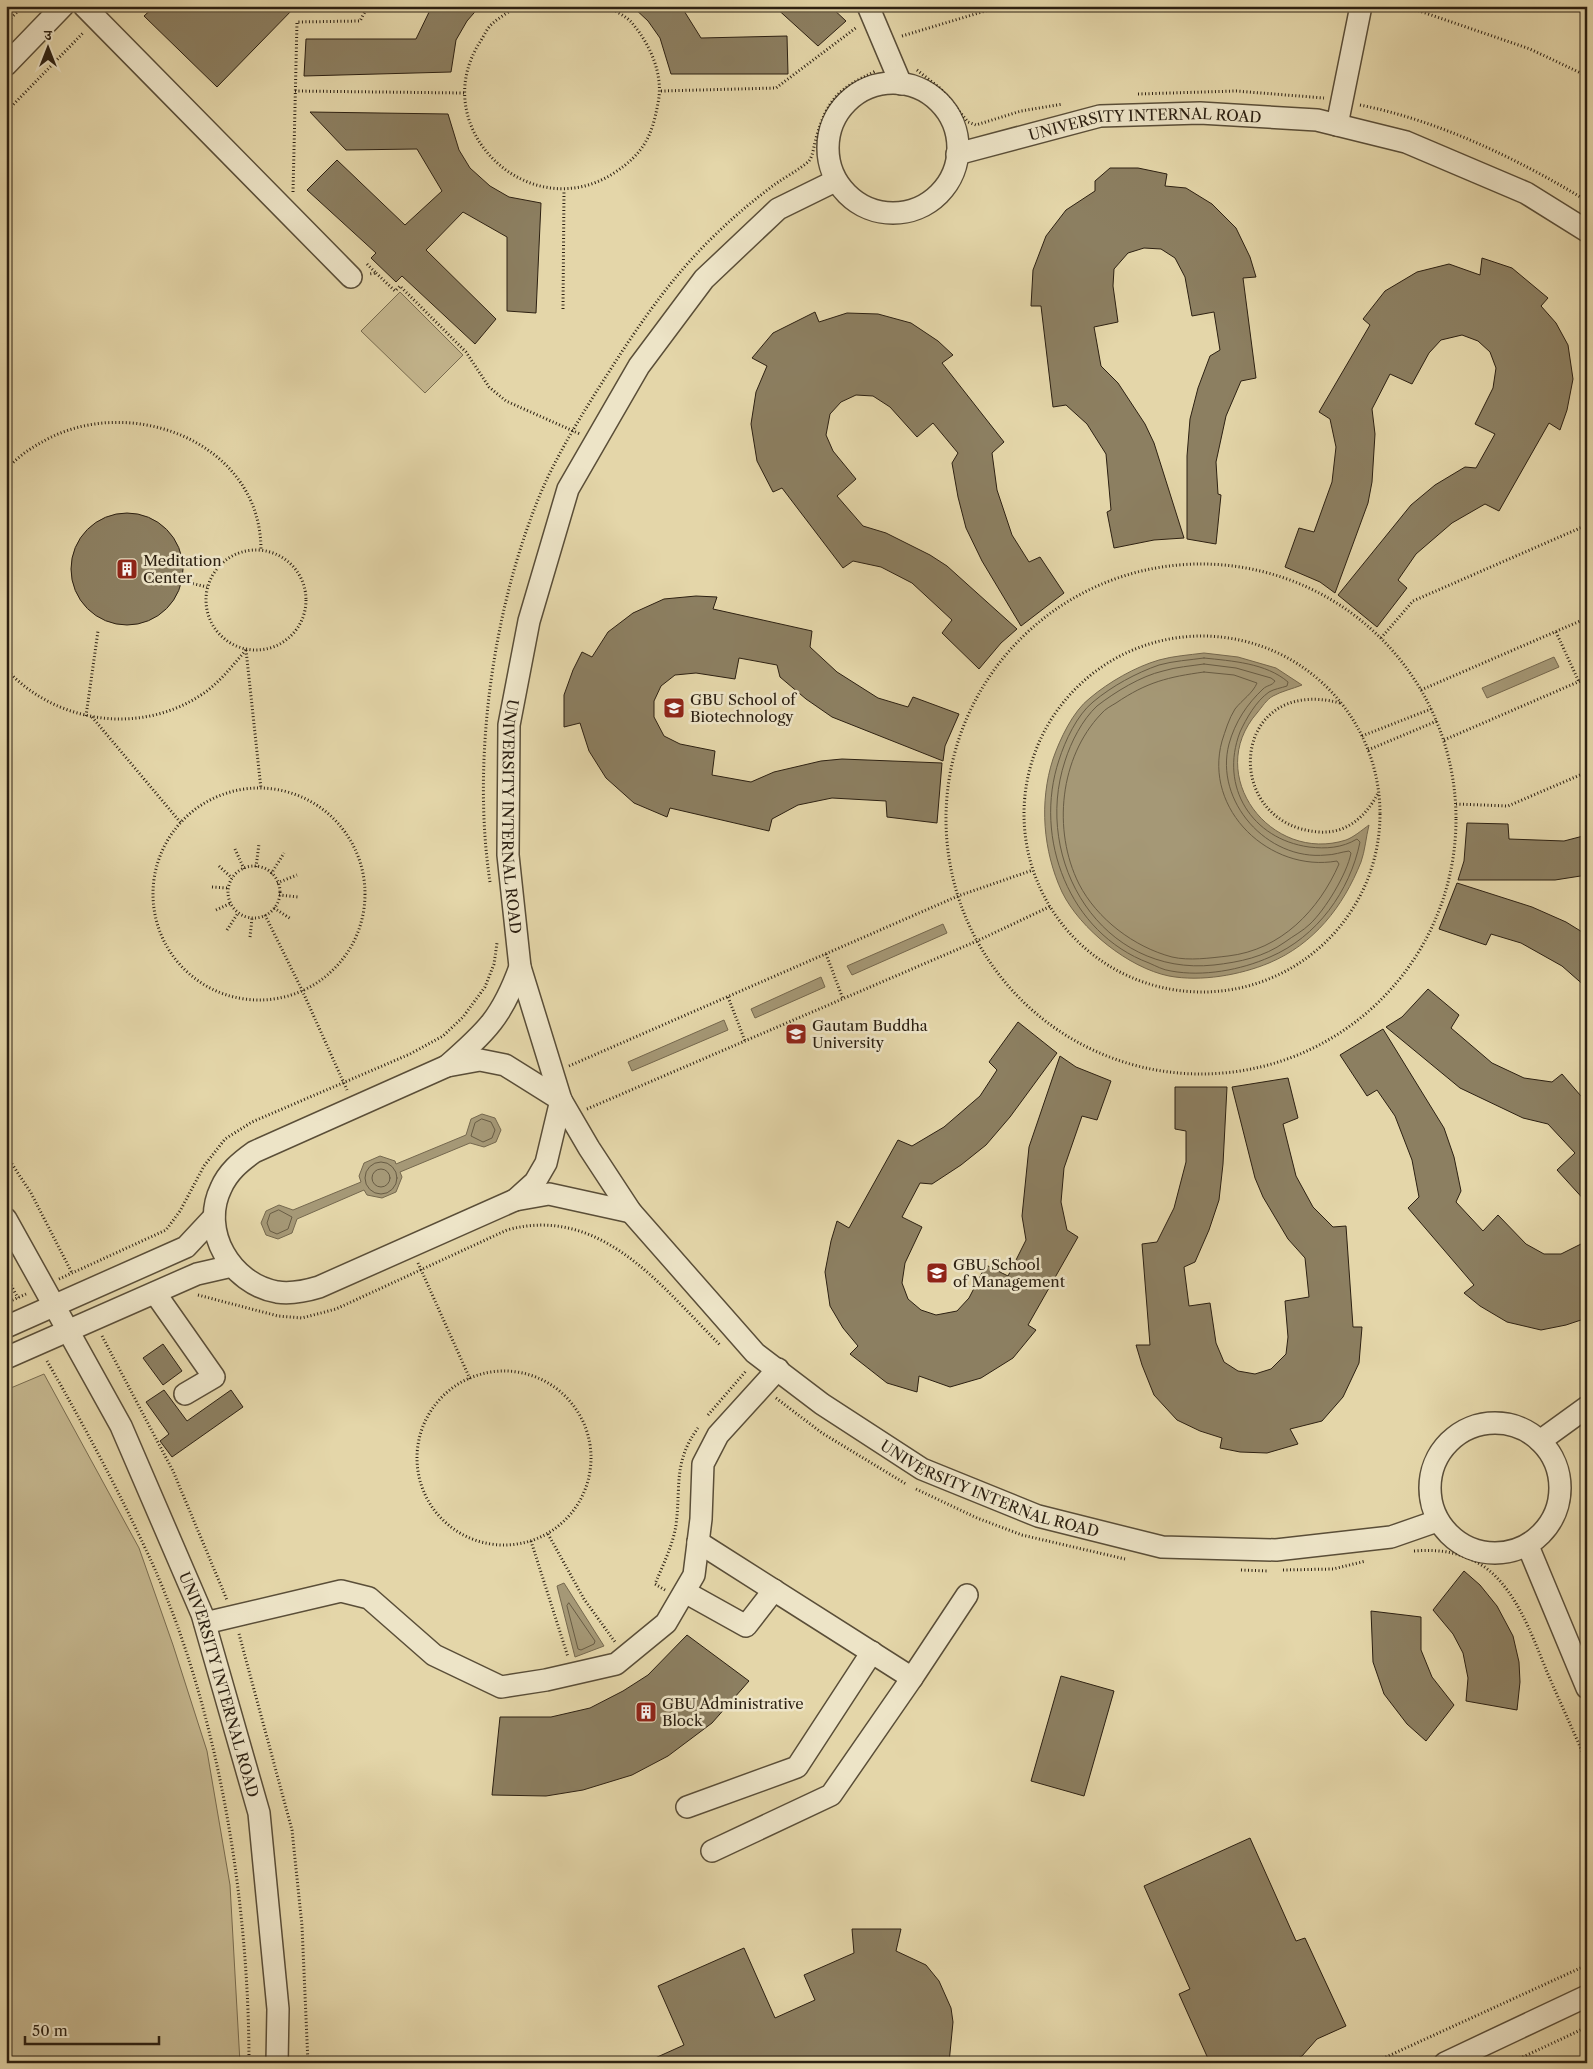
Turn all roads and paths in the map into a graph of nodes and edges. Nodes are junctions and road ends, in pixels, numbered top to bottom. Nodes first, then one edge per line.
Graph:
1 (23, 6) edge
2 (63, 6) edge
3 (368, 6) edge
4 (518, 6) edge
5 (607, 6) edge
6 (1002, 6) edge
7 (1361, 6) edge
8 (1405, 6) edge
9 (90, 12) edge
10 (871, 13) edge
11 (6, 24) edge
12 (883, 42) junction
13 (876, 62) dead end
14 (6, 65) edge
15 (1587, 76) edge
16 (902, 84) junction
17 (295, 91) junction
18 (661, 91) junction
19 (464, 94) junction
20 (6, 112) edge
21 (1337, 125) junction
22 (957, 154) junction
23 (835, 181) junction
24 (564, 190) junction
25 (300, 200) dead end
26 (1587, 231) edge
27 (356, 268) junction
28 (376, 273) junction
29 (563, 310) dead end
30 (573, 430) junction
31 (595, 441) junction
32 (6, 470) edge
33 (1587, 525) edge
34 (261, 550) junction
35 (186, 582) dead end
36 (207, 587) junction
37 (1587, 618) edge
38 (98, 630) dead end
39 (1556, 632) junction
40 (1381, 638) junction
41 (246, 650) junction
42 (6, 669) edge
43 (1587, 678) edge
44 (1579, 682) junction
45 (1421, 690) junction
46 (1341, 704) junction
47 (1431, 709) junction
48 (86, 716) junction
49 (92, 718) junction
50 (1437, 721) junction
51 (1362, 736) junction
52 (1444, 740) junction
53 (1368, 750) junction
54 (1587, 772) edge
55 (261, 789) junction
56 (1379, 793) junction
57 (1456, 804) junction
58 (181, 823) junction
59 (259, 844) dead end
60 (235, 849) dead end
61 (284, 853) dead end
62 (219, 866) dead end
63 (256, 867) junction
64 (244, 869) junction
65 (1033, 870) junction
66 (271, 874) junction
67 (296, 875) dead end
68 (232, 878) junction
69 (277, 883) junction
70 (212, 887) dead end
71 (228, 888) junction
72 (491, 889) dead end
73 (279, 895) junction
74 (958, 896) junction
75 (298, 897) dead end
76 (231, 904) junction
77 (1051, 906) junction
78 (274, 908) junction
79 (216, 910) dead end
80 (238, 913) junction
81 (265, 915) junction
82 (252, 918) junction
83 (291, 919) dead end
84 (227, 930) dead end
85 (498, 936) dead end
86 (250, 937) dead end
87 (977, 941) junction
88 (826, 954) junction
89 (520, 967) junction
90 (302, 990) junction
91 (728, 997) junction
92 (843, 999) junction
93 (745, 1041) junction
94 (447, 1066) junction
95 (553, 1074) junction
96 (344, 1083) junction
97 (354, 1107) junction
98 (566, 1108) junction
99 (6, 1155) edge
100 (514, 1200) junction
101 (631, 1212) junction
102 (214, 1217) junction
103 (6, 1219) edge
104 (410, 1246) junction
105 (232, 1266) junction
106 (72, 1274) junction
107 (6, 1276) edge
108 (43, 1286) junction
109 (155, 1293) junction
110 (18, 1298) junction
111 (6, 1303) edge
112 (54, 1306) junction
113 (6, 1327) edge
114 (68, 1331) junction
115 (6, 1358) edge
116 (47, 1361) dead end
117 (778, 1369) junction
118 (470, 1379) junction
119 (185, 1394) dead end
120 (1587, 1407) edge
121 (1540, 1441) junction
122 (1437, 1521) junction
123 (548, 1534) junction
124 (531, 1541) junction
125 (698, 1542) junction
126 (1528, 1546) junction
127 (774, 1590) junction
128 (685, 1592) junction
129 (967, 1595) dead end
130 (205, 1623) junction
131 (872, 1652) junction
132 (625, 1656) junction
133 (572, 1674) junction
134 (912, 1678) junction
135 (1587, 1688) edge
136 (687, 1807) dead end
137 (712, 1851) dead end
138 (1587, 1965) edge
139 (1587, 1996) edge
140 (1587, 2027) edge
141 (249, 2063) edge
142 (277, 2063) edge
143 (1374, 2063) edge
144 (1445, 2063) edge
145 (1510, 2063) edge

1 - 11 path
2 - 14 lane
3 - 17 path
4 - 19 path
5 - 18 path
6 - 12 path
7 - 21 lane
8 - 15 path
9 - 20 path
9 - 27 lane
10 - 12 lane
10 - 18 path
12 - 16 lane
13 - 30 path
16 - 22 lane
16 - 23 lane
17 - 19 path
17 - 25 path
18 - 24 path
19 - 24 path
21 - 22 lane, UNIVERSITY INTERNAL ROAD
21 - 26 lane, UNIVERSITY INTERNAL ROAD
22 - 23 lane
23 - 31 lane, UNIVERSITY INTERNAL ROAD
24 - 29 path
27 - 28 path
27 - 28 path
28 - 30 path
30 - 31 path
30 - 72 path
31 - 89 lane, UNIVERSITY INTERNAL ROAD
32 - 34 path
33 - 40 path
34 - 36 path
34 - 41 path
35 - 36 path
36 - 41 path
37 - 39 path
38 - 48 path
39 - 44 path
39 - 45 path
40 - 45 path
40 - 74 path
41 - 49 path
41 - 55 path
42 - 48 path
43 - 44 path
44 - 52 path
45 - 47 path
46 - 51 path
46 - 56 path
46 - 65 path
47 - 50 path
47 - 51 path
48 - 49 path
49 - 58 path
50 - 52 path
50 - 53 path
51 - 53 path
52 - 57 path
53 - 56 path
54 - 57 path
55 - 58 path
55 - 90 path
56 - 77 path
57 - 87 path
58 - 90 path
59 - 63 path
60 - 64 path
61 - 66 path
62 - 68 path
63 - 64 path
63 - 66 path
64 - 68 path
65 - 74 path
65 - 77 path
66 - 69 path
67 - 69 path
68 - 71 path
69 - 73 path
70 - 71 path
71 - 76 path
73 - 75 path
73 - 78 path
74 - 87 path
74 - 88 path
76 - 79 path
76 - 80 path
77 - 87 path
78 - 81 path
78 - 83 path
80 - 82 path
80 - 84 path
81 - 82 path
81 - 90 path
82 - 86 path
85 - 96 path
87 - 92 path
88 - 91 path
88 - 92 path
89 - 94 lane, UNIVERSITY INTERNAL ROAD
89 - 95 lane, UNIVERSITY INTERNAL ROAD
90 - 96 path
91 - 93 path
91 - 95 path
92 - 93 path
93 - 98 path
94 - 97 lane
94 - 98 lane
95 - 98 lane, UNIVERSITY INTERNAL ROAD
96 - 97 path
96 - 106 path
97 - 102 lane
98 - 100 lane
98 - 101 lane, UNIVERSITY INTERNAL ROAD
99 - 106 path
100 - 101 lane
100 - 104 lane
101 - 117 lane, UNIVERSITY INTERNAL ROAD
102 - 105 lane
102 - 112 lane
103 - 108 lane, UNIVERSITY INTERNAL ROAD
104 - 105 lane
104 - 118 path
105 - 109 lane
106 - 108 path
107 - 110 path
108 - 110 path
108 - 112 lane, UNIVERSITY INTERNAL ROAD
109 - 114 lane
109 - 119 lane
110 - 111 path
112 - 113 lane
112 - 114 lane, UNIVERSITY INTERNAL ROAD
114 - 115 lane
114 - 130 lane, UNIVERSITY INTERNAL ROAD
116 - 141 path
117 - 122 lane, UNIVERSITY INTERNAL ROAD
117 - 125 lane
118 - 123 path
118 - 124 path
120 - 121 lane
121 - 122 lane
121 - 126 lane
122 - 126 lane
123 - 124 path
123 - 132 path
124 - 133 path
125 - 127 lane
125 - 128 lane
126 - 135 lane
127 - 128 lane
127 - 131 lane
128 - 132 lane
129 - 134 lane
130 - 133 lane
130 - 142 lane, UNIVERSITY INTERNAL ROAD
131 - 134 lane
131 - 136 lane
132 - 133 lane
134 - 137 lane
138 - 143 path
139 - 144 lane
140 - 145 path

